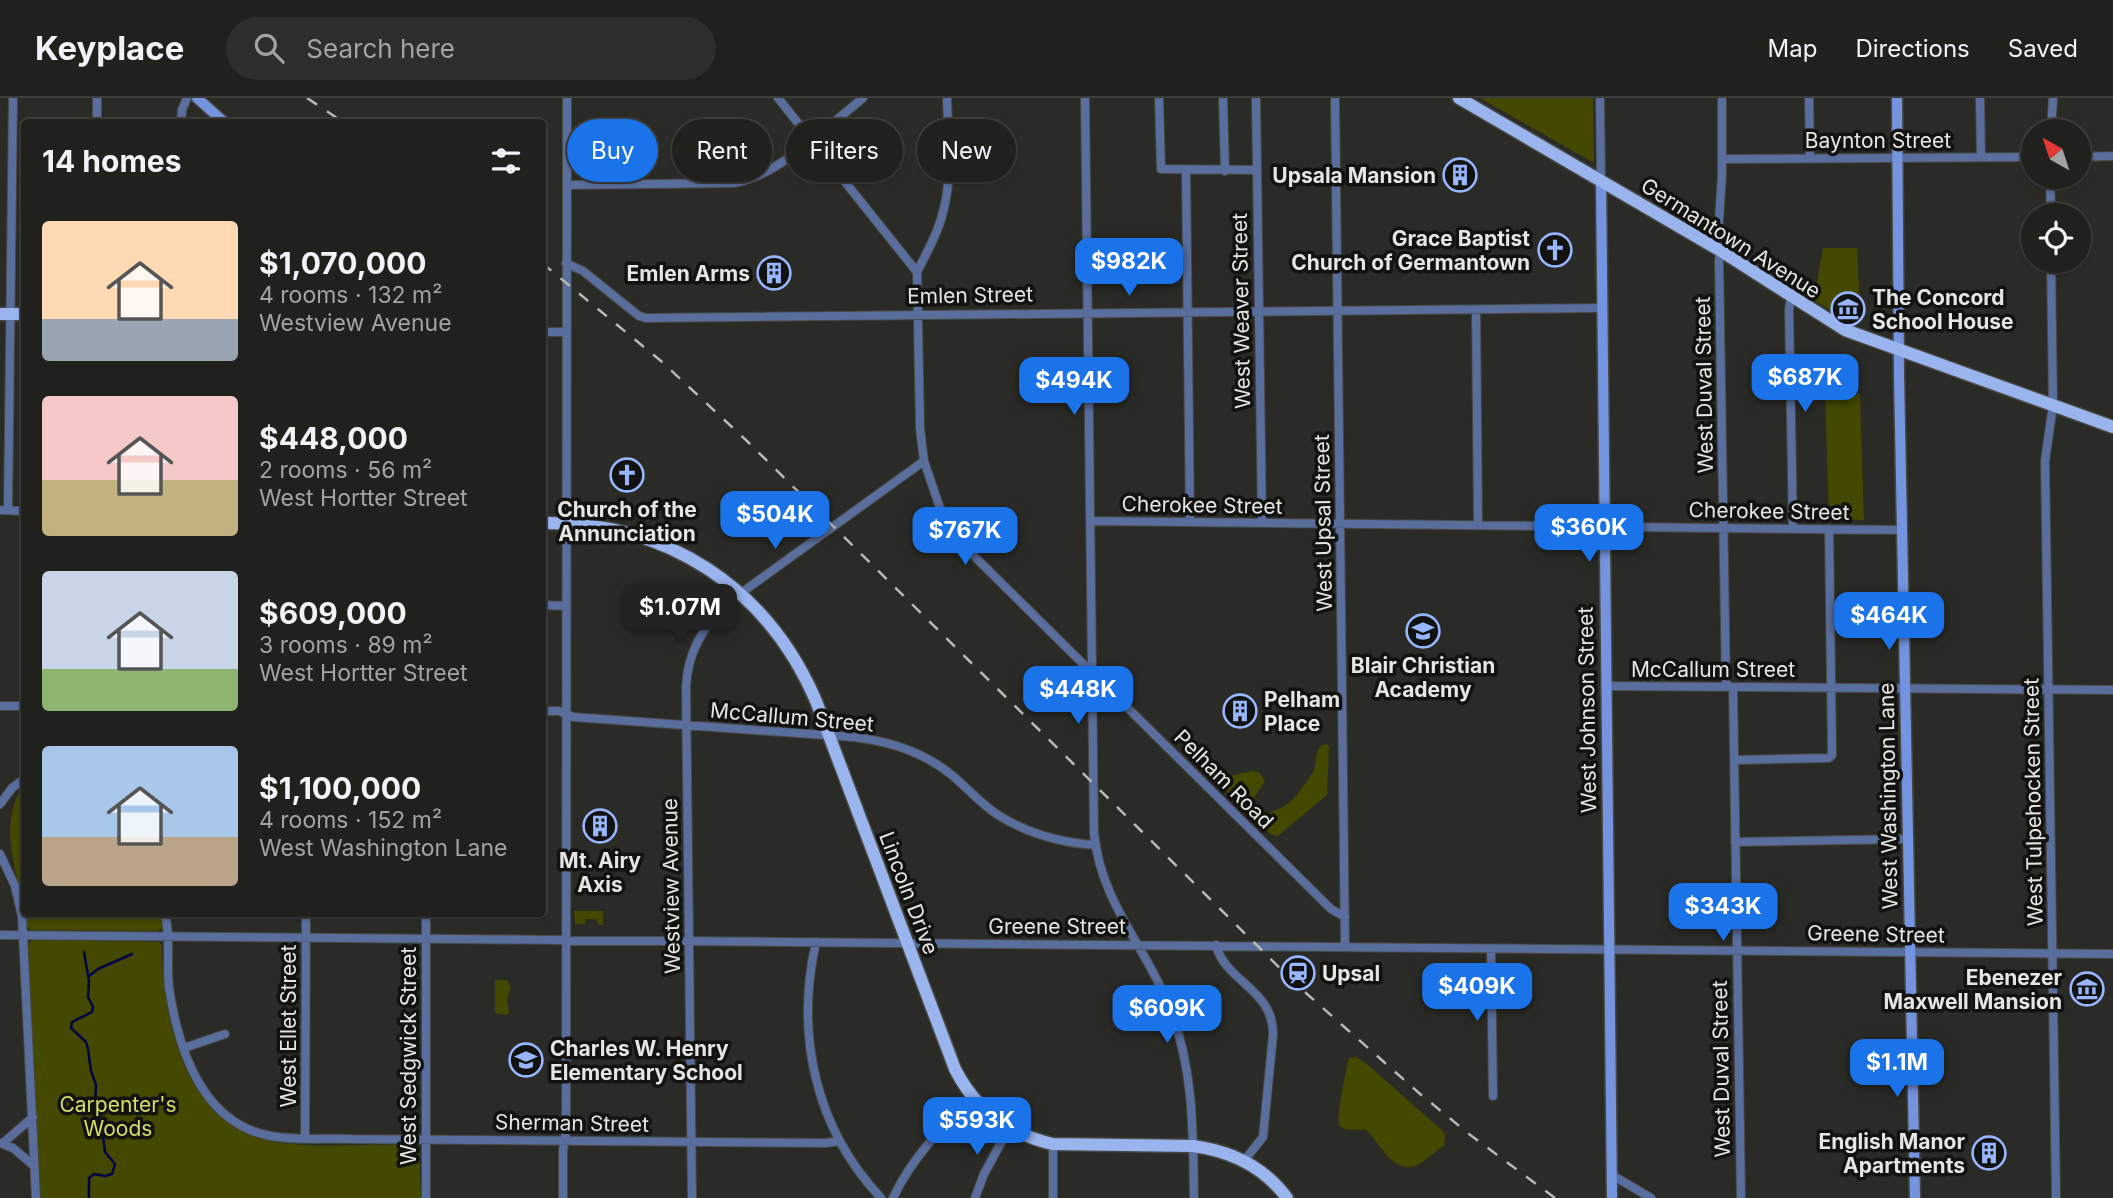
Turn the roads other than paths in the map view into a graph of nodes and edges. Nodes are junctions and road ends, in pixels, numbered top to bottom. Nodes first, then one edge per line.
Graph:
1 (13, 98) edge
2 (97, 98) edge
3 (187, 98) edge
4 (197, 98) edge
5 (567, 98) edge
6 (778, 98) edge
7 (848, 98) edge
8 (863, 98) edge
9 (947, 98) edge
10 (1084, 98) edge
11 (1159, 98) edge
12 (1223, 98) edge
13 (1256, 98) edge
14 (1335, 98) edge
15 (1600, 98) edge
16 (1722, 98) edge
17 (1809, 98) edge
18 (1897, 98) edge
19 (1980, 98) edge
20 (2053, 98) edge
21 (1463, 99) edge
22 (852, 107) junction
23 (97, 119) edge
24 (181, 119) edge
25 (221, 119) edge
26 (795, 119) edge
27 (837, 119) edge
28 (2052, 119) edge
29 (2113, 156) edge
30 (1981, 157) junction
31 (2021, 157) edge
32 (2091, 157) edge
33 (1810, 158) junction
34 (1898, 158) junction
35 (786, 159) edge
36 (1723, 159) junction
37 (1257, 170) junction
38 (1186, 171) junction
39 (1224, 171) junction
40 (1601, 180) junction
41 (845, 182) edge
42 (567, 185) junction
43 (1718, 249) junction
44 (566, 263) junction
45 (917, 272) junction
46 (2052, 273) edge
47 (1791, 297) junction
48 (1601, 308) junction
49 (1476, 310) junction
50 (1259, 311) junction
51 (1338, 311) junction
52 (1188, 312) junction
53 (1087, 313) junction
54 (5, 314) edge
55 (919, 315) junction
56 (546, 332) edge
57 (566, 332) junction
58 (1899, 351) junction
59 (2053, 405) junction
60 (2112, 425) edge
61 (924, 461) junction
62 (4, 510) edge
63 (1090, 521) junction
64 (1190, 522) junction
65 (546, 523) edge
66 (566, 523) junction
67 (1262, 523) junction
68 (1340, 523) junction
69 (1478, 525) junction
70 (1604, 527) junction
71 (1724, 528) junction
72 (1793, 528) junction
73 (1829, 529) junction
74 (1902, 530) junction
75 (741, 593) junction
76 (546, 606) edge
77 (566, 606) junction
78 (1091, 672) junction
79 (1606, 686) junction
80 (1729, 687) junction
81 (1831, 687) junction
82 (1905, 688) junction
83 (2048, 689) junction
84 (2113, 690) edge
85 (0, 706) edge
86 (21, 706) edge
87 (546, 711) edge
88 (566, 714) junction
89 (686, 726) junction
90 (829, 736) junction
91 (1734, 760) junction
92 (21, 781) edge
93 (0, 804) edge
94 (1908, 839) junction
95 (1735, 842) junction
96 (1096, 845) junction
97 (0, 854) edge
98 (21, 914) edge
99 (21, 917) edge
100 (165, 917) edge
101 (306, 917) edge
102 (426, 917) edge
103 (1345, 917) junction
104 (0, 935) edge
105 (24, 935) junction
106 (167, 936) junction
107 (306, 937) junction
108 (426, 938) junction
109 (566, 940) junction
110 (689, 941) junction
111 (816, 942) junction
112 (907, 943) junction
113 (1137, 944) junction
114 (1216, 945) junction
115 (1345, 947) junction
116 (1491, 949) junction
117 (1609, 950) junction
118 (1737, 951) junction
119 (1910, 952) junction
120 (2052, 953) junction
121 (2113, 954) edge
122 (225, 1034) dead end
123 (184, 1048) junction
124 (1493, 1096) dead end
125 (975, 1100) junction
126 (33, 1117) junction
127 (1009, 1128) junction
128 (305, 1138) junction
129 (426, 1140) junction
130 (839, 1140) junction
131 (565, 1141) junction
132 (691, 1142) junction
133 (2, 1143) edge
134 (1053, 1144) junction
135 (1193, 1146) junction
136 (1244, 1161) junction
137 (34, 1166) junction
138 (1612, 1175) junction
139 (36, 1198) edge
140 (426, 1198) edge
141 (563, 1198) edge
142 (692, 1198) edge
143 (881, 1198) edge
144 (894, 1198) edge
145 (975, 1198) edge
146 (1053, 1198) edge
147 (1194, 1198) edge
148 (1287, 1198) edge
149 (1612, 1198) edge
150 (1651, 1198) edge
151 (1741, 1198) edge
152 (1915, 1198) edge
153 (2056, 1198) edge

1 - 54 street
2 - 23 street
3 - 24 street
4 - 25 main road
5 - 42 street
6 - 26 street
7 - 22 street
8 - 22 street
9 - 45 street
10 - 53 street
11 - 38 street
12 - 39 street
13 - 37 street, West Weaver Street
14 - 51 street, West Upsal Street
15 - 40 street
16 - 36 street, West Duval Street
17 - 33 street
18 - 34 main road, West Washington Lane
19 - 30 street
20 - 28 street
21 - 40 main road, Germantown Avenue
22 - 27 street
29 - 32 street
30 - 31 street, Baynton Street
30 - 34 street, Baynton Street
33 - 34 street, Baynton Street
33 - 36 street, Baynton Street
34 - 58 main road, West Washington Lane
35 - 42 street
36 - 43 street, West Duval Street
37 - 39 street
37 - 50 street, West Weaver Street
38 - 39 street
38 - 52 street
40 - 43 main road, Germantown Avenue
40 - 48 main road, West Johnson Street
41 - 45 street
42 - 44 street
43 - 47 main road, Germantown Avenue
43 - 71 street, West Duval Street
44 - 55 street, Emlen Street
44 - 57 street
45 - 55 street, Pelham Road
46 - 59 street, West Tulpehocken Street
47 - 58 main road, Germantown Avenue
47 - 72 street
48 - 49 street, Emlen Street
48 - 70 main road, West Johnson Street
49 - 51 street, Emlen Street
49 - 69 street
50 - 51 street, Emlen Street
50 - 52 street, Emlen Street
50 - 67 street, West Weaver Street
51 - 68 street, West Upsal Street
52 - 53 street, Emlen Street
52 - 64 street
53 - 55 street, Emlen Street
53 - 63 street
54 - 62 street
55 - 61 street, Pelham Road
56 - 57 street
57 - 66 street
58 - 59 main road, Germantown Avenue
58 - 74 main road, West Washington Lane
59 - 60 main road, Germantown Avenue
59 - 83 street, West Tulpehocken Street
61 - 75 street
61 - 78 street, Pelham Road
63 - 64 street, Cherokee Street
63 - 78 street
64 - 67 street, Cherokee Street
65 - 66 main road, Lincoln Drive
66 - 75 main road, Lincoln Drive
66 - 77 street
67 - 68 street, Cherokee Street
68 - 69 street, Cherokee Street
68 - 103 street, West Upsal Street
69 - 70 street, Cherokee Street
70 - 71 street, Cherokee Street
70 - 79 main road, West Johnson Street
71 - 72 street, Cherokee Street
71 - 80 street, West Duval Street
72 - 73 street, Cherokee Street
73 - 74 street, Cherokee Street
73 - 81 street
74 - 82 main road, West Washington Lane
75 - 89 street, Westview Avenue
75 - 90 main road, Lincoln Drive
76 - 77 street
77 - 88 street
78 - 96 street
78 - 103 street, Pelham Road
79 - 80 street, McCallum Street
79 - 117 main road, West Johnson Street
80 - 81 street, McCallum Street
80 - 91 street, West Duval Street
81 - 82 street, McCallum Street
81 - 91 street
82 - 83 street, McCallum Street
82 - 94 main road, West Washington Lane
83 - 84 street, McCallum Street
83 - 120 street, West Tulpehocken Street
85 - 86 street
87 - 88 street, McCallum Street
88 - 89 street, McCallum Street
88 - 109 street
89 - 90 street, McCallum Street
89 - 110 street, Westview Avenue
90 - 96 street, McCallum Street
90 - 112 main road, Lincoln Drive
91 - 95 street, West Duval Street
92 - 93 street
94 - 95 street
94 - 119 main road, West Washington Lane
95 - 118 street, West Duval Street
96 - 113 street
97 - 98 street
99 - 105 street
100 - 106 street, Sherman Street
101 - 107 street, West Ellet Street
102 - 108 street, West Sedgwick Street
103 - 115 street, West Upsal Street
104 - 105 street, Greene Street
105 - 106 street, Greene Street
105 - 126 street
106 - 107 street, Greene Street
106 - 123 street, Sherman Street
107 - 108 street, Greene Street
107 - 128 street, West Ellet Street
108 - 109 street, Greene Street
108 - 129 street, West Sedgwick Street
109 - 110 street, Greene Street
109 - 131 street
110 - 111 street, Greene Street
110 - 132 street, Westview Avenue
111 - 112 street, Greene Street
111 - 130 street
112 - 113 street, Greene Street
112 - 125 main road, Lincoln Drive
113 - 114 street, Greene Street
113 - 135 street
114 - 115 street, Greene Street
114 - 136 street
115 - 116 street, Greene Street
116 - 117 street, Greene Street
116 - 124 street
117 - 118 street, Greene Street
117 - 138 main road, West Johnson Street
118 - 119 street, Greene Street
118 - 151 street, West Duval Street
119 - 120 street, Greene Street
119 - 152 main road, West Washington Lane
120 - 121 street, Greene Street
120 - 153 street, West Tulpehocken Street
122 - 123 street
123 - 128 street, Sherman Street
125 - 127 main road, Lincoln Drive
125 - 144 street
126 - 133 street
126 - 137 street
127 - 134 main road, Lincoln Drive
127 - 145 street
128 - 129 street, Sherman Street
129 - 131 street, Sherman Street
129 - 140 street, West Sedgwick Street
130 - 132 street, Sherman Street
130 - 143 street
131 - 132 street, Sherman Street
131 - 141 street
132 - 142 street, Westview Avenue
133 - 137 street
134 - 135 main road, Lincoln Drive
134 - 146 street
135 - 136 main road, Lincoln Drive
135 - 147 street
136 - 148 main road, Lincoln Drive
137 - 139 street
138 - 149 main road, West Johnson Street
138 - 150 street

